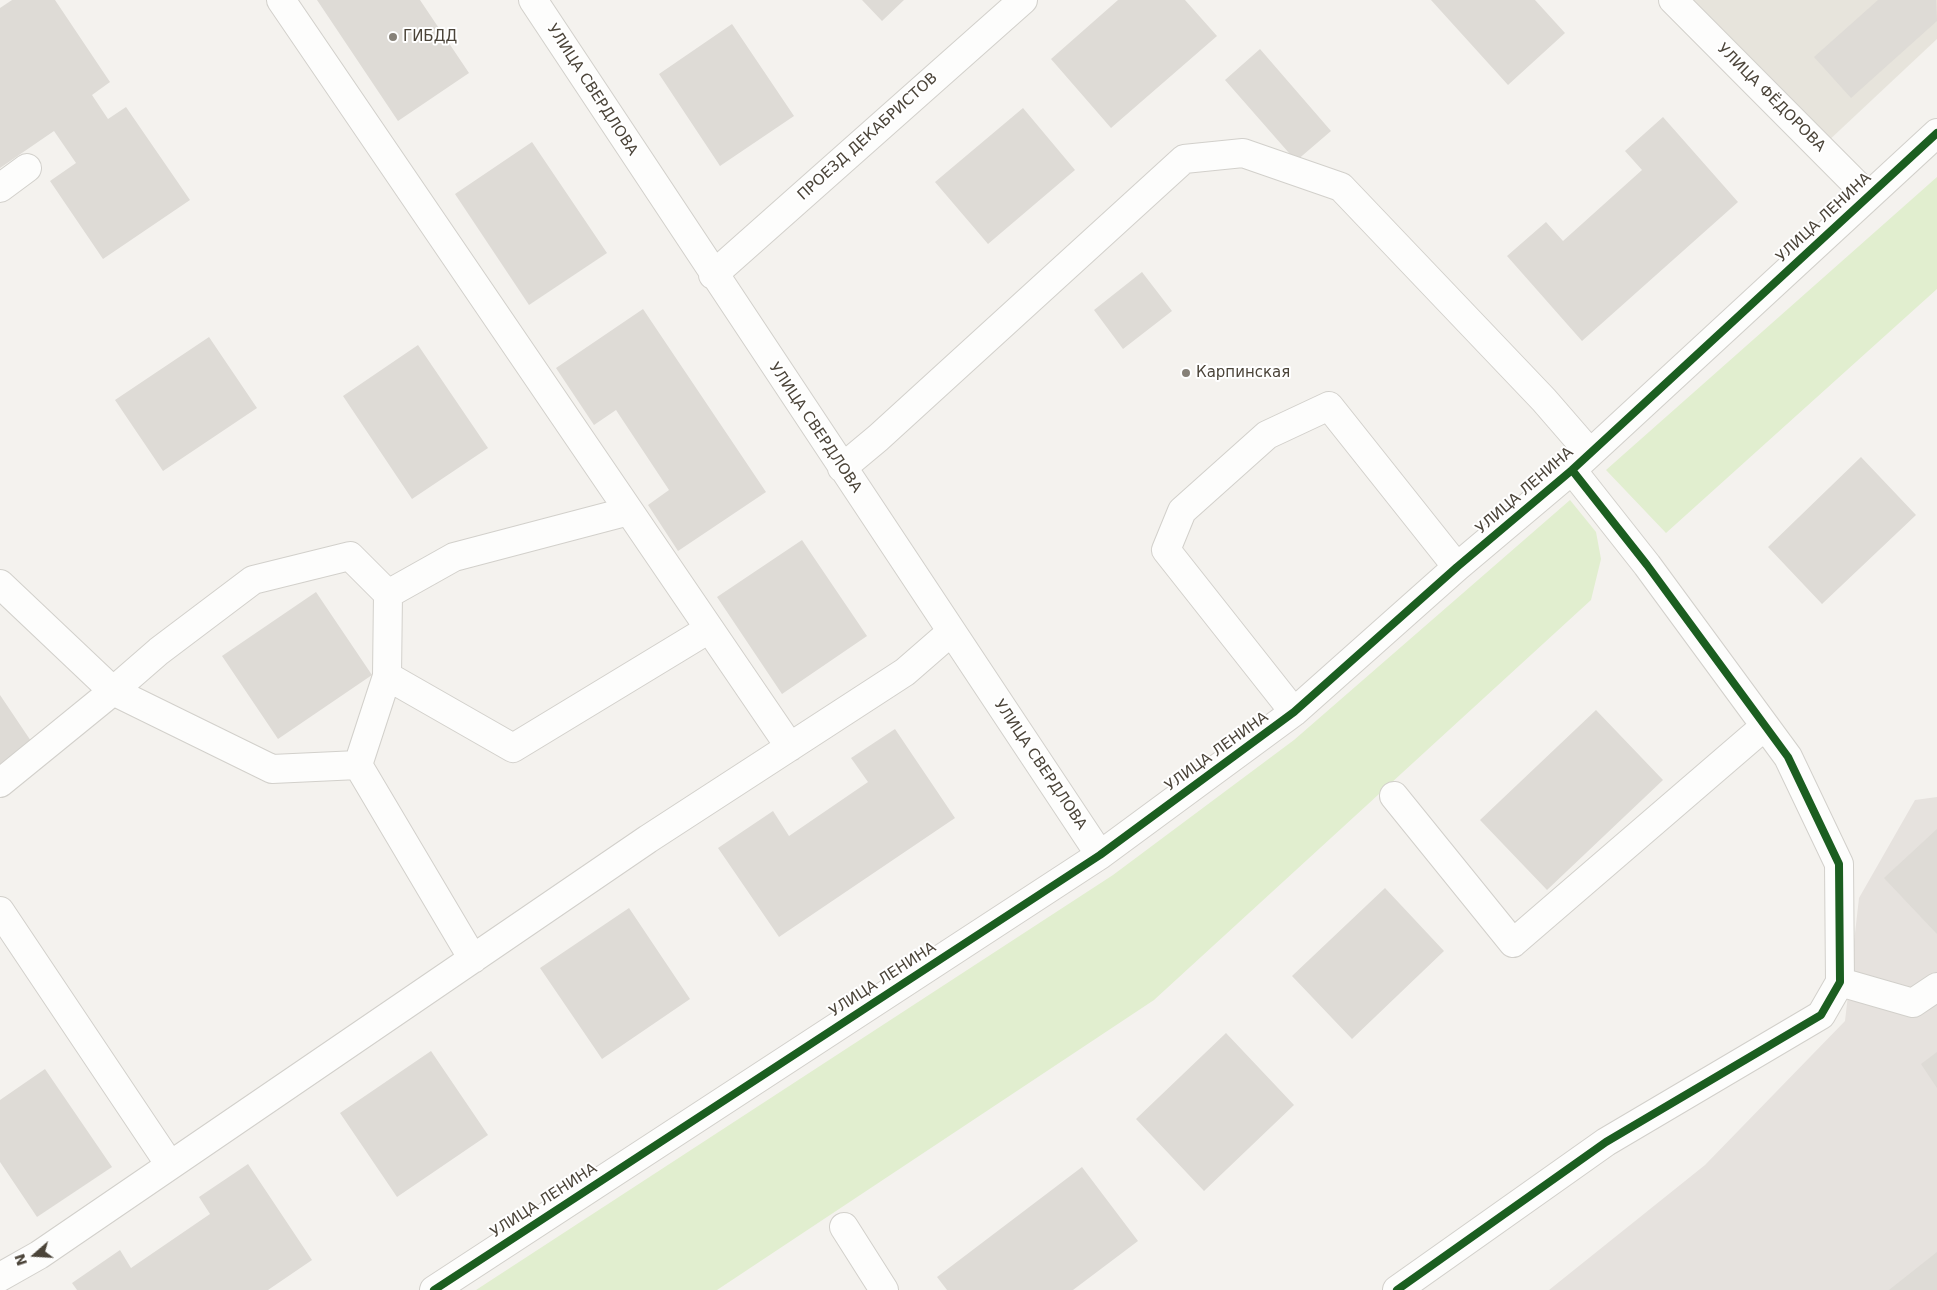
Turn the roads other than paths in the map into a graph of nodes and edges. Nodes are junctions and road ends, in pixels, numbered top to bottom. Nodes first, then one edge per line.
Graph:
1 (281, 0) edge
2 (533, 0) edge
3 (1023, 0) edge
4 (1673, 0) edge
5 (1937, 133) edge
6 (27, 168) dead end
7 (0, 188) edge
8 (1868, 196) junction
9 (713, 274) junction
10 (1581, 461) junction
11 (842, 468) junction
12 (629, 512) junction
13 (1457, 567) junction
14 (0, 584) edge
15 (388, 594) junction
16 (709, 629) junction
17 (951, 632) junction
18 (387, 676) junction
19 (113, 691) junction
20 (1294, 712) junction
21 (1765, 726) junction
22 (790, 747) junction
23 (358, 765) junction
24 (0, 783) edge
25 (1394, 796) dead end
26 (1100, 855) junction
27 (0, 912) edge
28 (473, 959) junction
29 (1840, 982) junction
30 (1937, 987) edge
31 (170, 1165) junction
32 (844, 1226) dead end
33 (0, 1277) edge
34 (434, 1290) edge
35 (884, 1290) edge
36 (1397, 1290) edge

1 - 12 street
2 - 9 street, УЛИЦА СВЕРДЛОВА
3 - 9 street, ПРОЕЗД ДЕКАБРИСТОВ
4 - 8 street, УЛИЦА ФЁДОРОВА
5 - 8 street, УЛИЦА ЛЕНИНА
6 - 7 street
8 - 10 street, УЛИЦА ЛЕНИНА
9 - 11 street, УЛИЦА СВЕРДЛОВА
10 - 11 street
10 - 13 street, УЛИЦА ЛЕНИНА
10 - 21 street
11 - 17 street, УЛИЦА СВЕРДЛОВА
12 - 15 street
12 - 16 street
13 - 20 street, УЛИЦА ЛЕНИНА
13 - 20 street
14 - 19 street
15 - 18 street
15 - 19 street
16 - 18 street
16 - 22 street
17 - 22 street
17 - 26 street, УЛИЦА СВЕРДЛОВА
18 - 23 street
19 - 23 street
19 - 24 street
20 - 26 street, УЛИЦА ЛЕНИНА
21 - 25 street
21 - 29 street
22 - 28 street
23 - 28 street
26 - 34 street, УЛИЦА ЛЕНИНА
27 - 31 street
28 - 31 street
29 - 30 street
29 - 36 street
31 - 33 street
32 - 35 street

